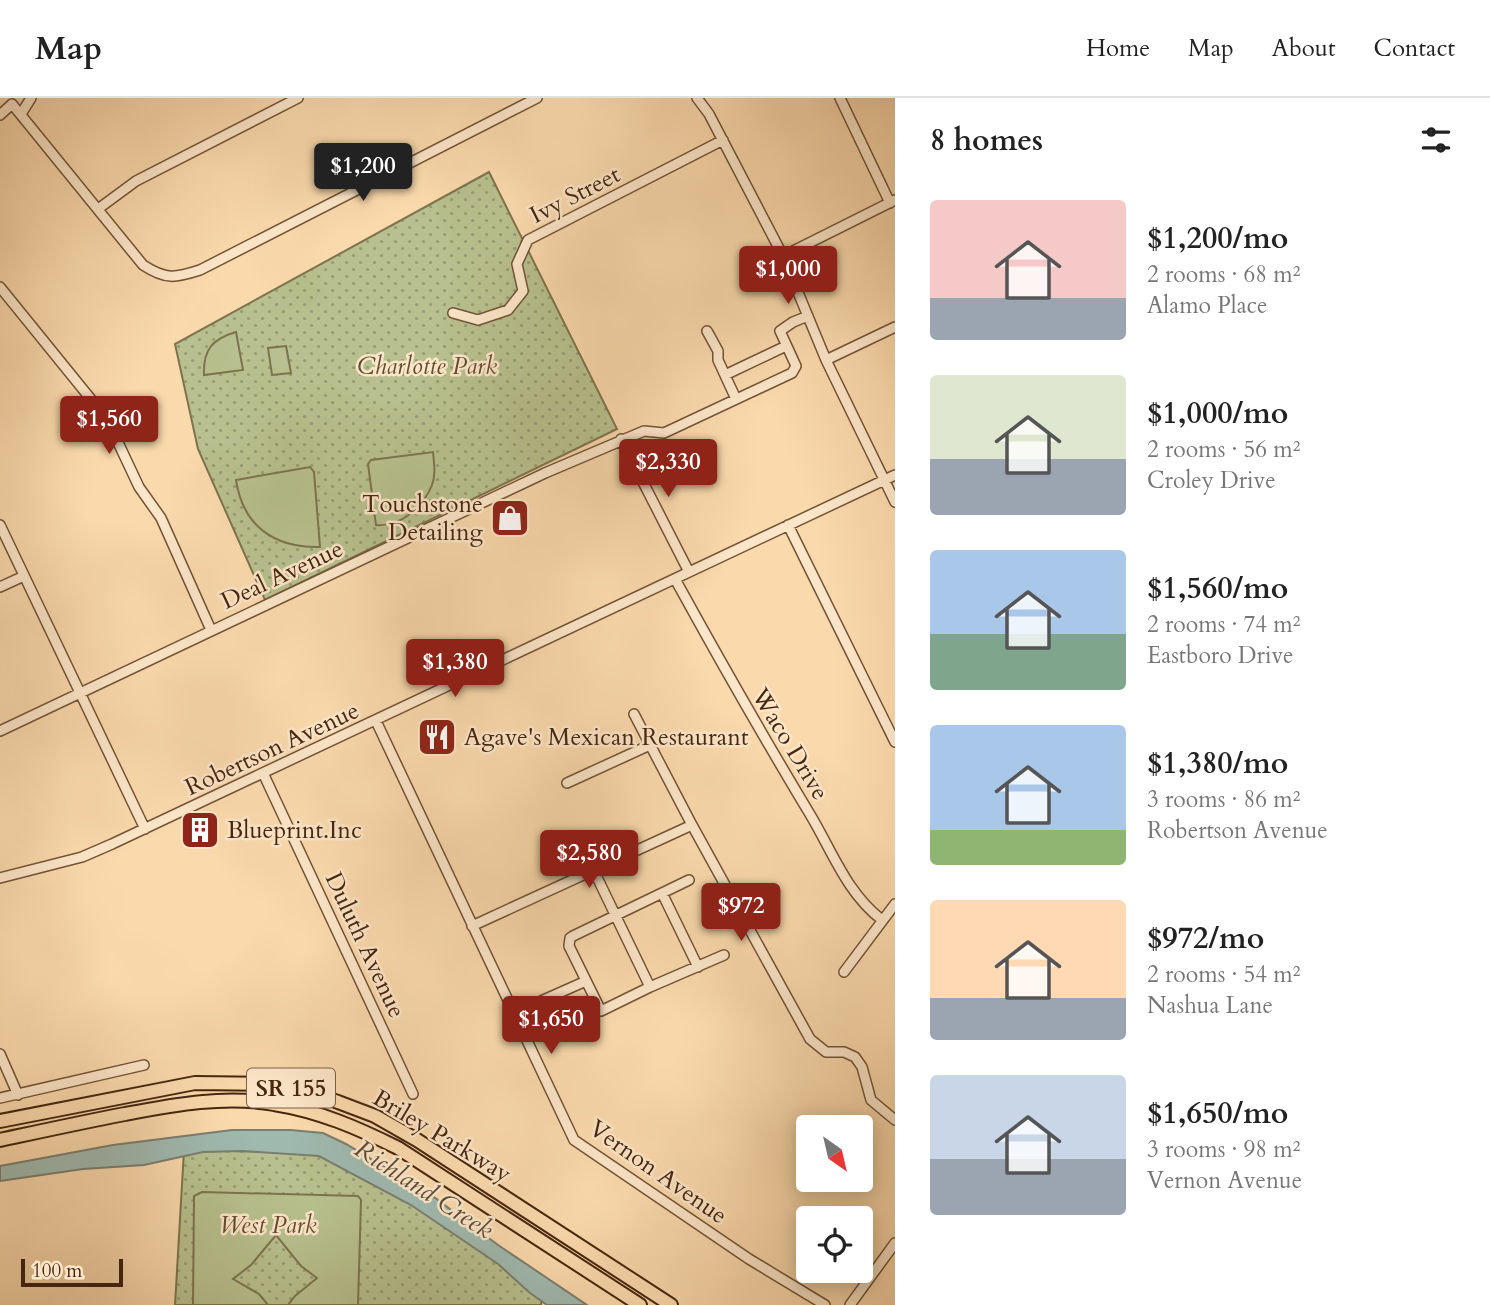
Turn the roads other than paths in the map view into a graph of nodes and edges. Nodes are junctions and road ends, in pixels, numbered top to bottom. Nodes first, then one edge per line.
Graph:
1 (31, 98) edge
2 (298, 98) edge
3 (537, 98) edge
4 (697, 98) edge
5 (840, 98) edge
6 (21, 114) junction
7 (0, 115) edge
8 (723, 140) junction
9 (892, 202) edge
10 (98, 209) junction
11 (783, 257) junction
12 (0, 287) edge
13 (453, 313) dead end
14 (808, 316) junction
15 (895, 327) edge
16 (707, 331) dead end
17 (786, 346) junction
18 (826, 360) junction
19 (725, 375) junction
20 (736, 399) junction
21 (621, 439) junction
22 (895, 475) edge
23 (884, 480) junction
24 (895, 502) edge
25 (0, 525) edge
26 (789, 525) junction
27 (689, 572) junction
28 (24, 576) junction
29 (675, 579) junction
30 (0, 587) edge
31 (211, 630) junction
32 (80, 694) junction
33 (634, 714) dead end
34 (376, 721) junction
35 (0, 731) edge
36 (895, 742) edge
37 (650, 745) junction
38 (263, 773) junction
39 (567, 783) dead end
40 (692, 825) junction
41 (145, 829) junction
42 (594, 871) junction
43 (0, 878) edge
44 (689, 880) dead end
45 (662, 893) junction
46 (895, 904) edge
47 (616, 916) junction
48 (882, 920) junction
49 (472, 926) junction
50 (724, 955) dead end
51 (698, 967) junction
52 (844, 972) dead end
53 (586, 981) junction
54 (650, 987) junction
55 (514, 1013) junction
56 (0, 1054) edge
57 (144, 1065) dead end
58 (414, 1094) dead end
59 (18, 1095) junction
60 (0, 1098) edge
61 (0, 1119) edge
62 (895, 1120) edge
63 (0, 1140) edge
64 (895, 1244) edge
65 (823, 1304) edge
66 (640, 1305) edge
67 (671, 1305) edge
68 (850, 1305) edge

1 - 6 street
2 - 10 street
3 - 10 street
4 - 8 street
5 - 9 street
6 - 7 street
6 - 10 street
8 - 11 street
8 - 13 street, Ivy Street
9 - 11 street
11 - 14 street
12 - 31 street
14 - 17 street
14 - 18 street
15 - 18 street
16 - 19 street
17 - 19 street
17 - 20 street, Deal Avenue
18 - 23 street
19 - 20 street
20 - 21 street, Deal Avenue
21 - 27 street
21 - 31 street, Deal Avenue
22 - 23 street, Robertson Avenue
23 - 24 street
23 - 26 street, Robertson Avenue
25 - 28 street
26 - 27 street, Robertson Avenue
26 - 36 street
27 - 29 street, Robertson Avenue
28 - 30 street
28 - 32 street
29 - 34 street, Robertson Avenue
29 - 48 street, Waco Drive
31 - 32 street, Deal Avenue
32 - 35 street, Deal Avenue
32 - 41 street
33 - 37 street
34 - 38 street, Robertson Avenue
34 - 49 street, Vernon Avenue
37 - 39 street
37 - 40 street
38 - 41 street, Robertson Avenue
38 - 58 street, Duluth Avenue
40 - 42 street
40 - 62 street
41 - 43 street, Robertson Avenue
42 - 47 street
42 - 49 street
44 - 45 street
45 - 47 street
45 - 51 street
46 - 48 street
47 - 53 street
47 - 54 street
48 - 52 street
49 - 55 street, Vernon Avenue
50 - 51 street
51 - 54 street
53 - 54 street
53 - 55 street
55 - 65 street, Vernon Avenue
56 - 59 street
57 - 59 street
59 - 60 street
61 - 67 highway, Briley Parkway / SR 155
63 - 66 highway, Briley Parkway / SR 155
64 - 68 street

